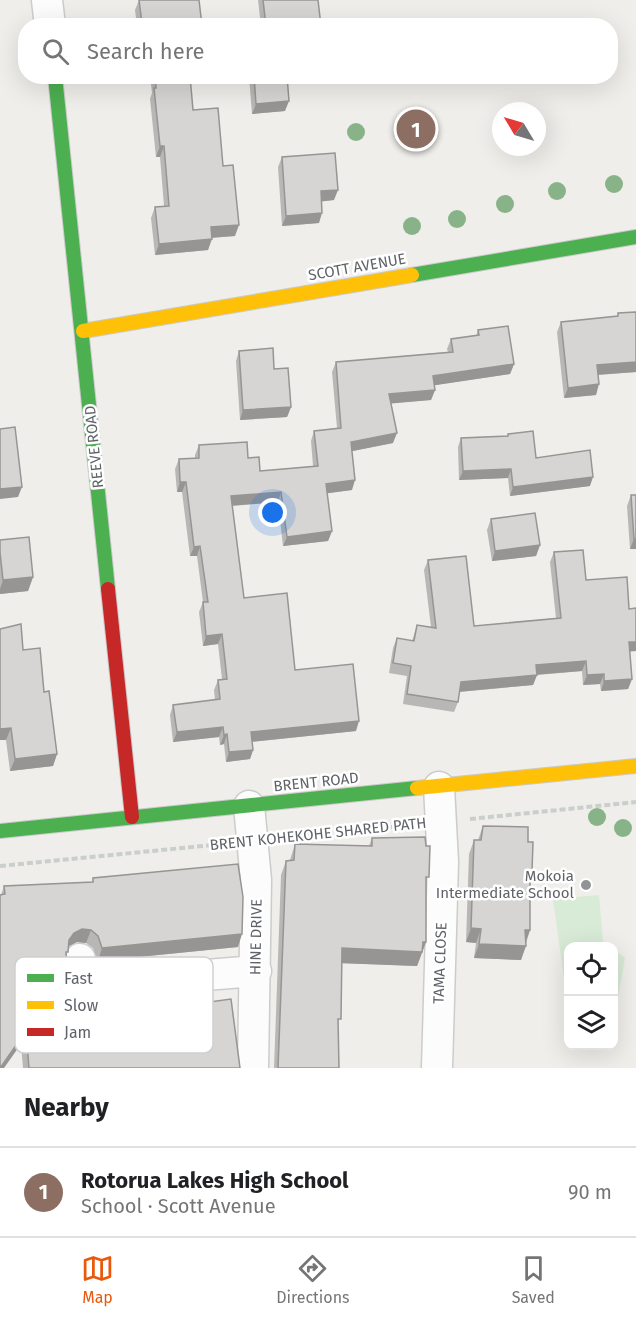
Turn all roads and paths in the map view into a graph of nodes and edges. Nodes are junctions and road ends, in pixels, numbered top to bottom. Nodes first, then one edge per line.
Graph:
1 (47, 0) edge
2 (49, 18) edge
3 (56, 84) edge
4 (636, 237) edge
5 (83, 331) junction
6 (636, 766) edge
7 (439, 787) junction
8 (636, 802) edge
9 (249, 806) junction
10 (132, 817) junction
11 (441, 822) junction
12 (0, 831) edge
13 (253, 841) junction
14 (0, 866) edge
15 (256, 971) junction
16 (213, 974) edge
17 (253, 1068) edge
18 (437, 1068) edge

1 - 2 street
3 - 5 street, REEVE ROAD
4 - 5 street, SCOTT AVENUE
5 - 10 street, REEVE ROAD
6 - 7 street, BRENT ROAD
7 - 9 street, BRENT ROAD
7 - 11 street, TAMA CLOSE
8 - 11 path, BRENT KOHEKOHE SHARED PATH
9 - 10 street, BRENT ROAD
9 - 13 street, HINE DRIVE
10 - 12 street, BRENT ROAD
11 - 13 path, BRENT KOHEKOHE SHARED PATH
11 - 18 street, TAMA CLOSE
13 - 14 path, BRENT KOHEKOHE SHARED PATH
13 - 15 street, HINE DRIVE
15 - 16 street
15 - 17 street, HINE DRIVE

